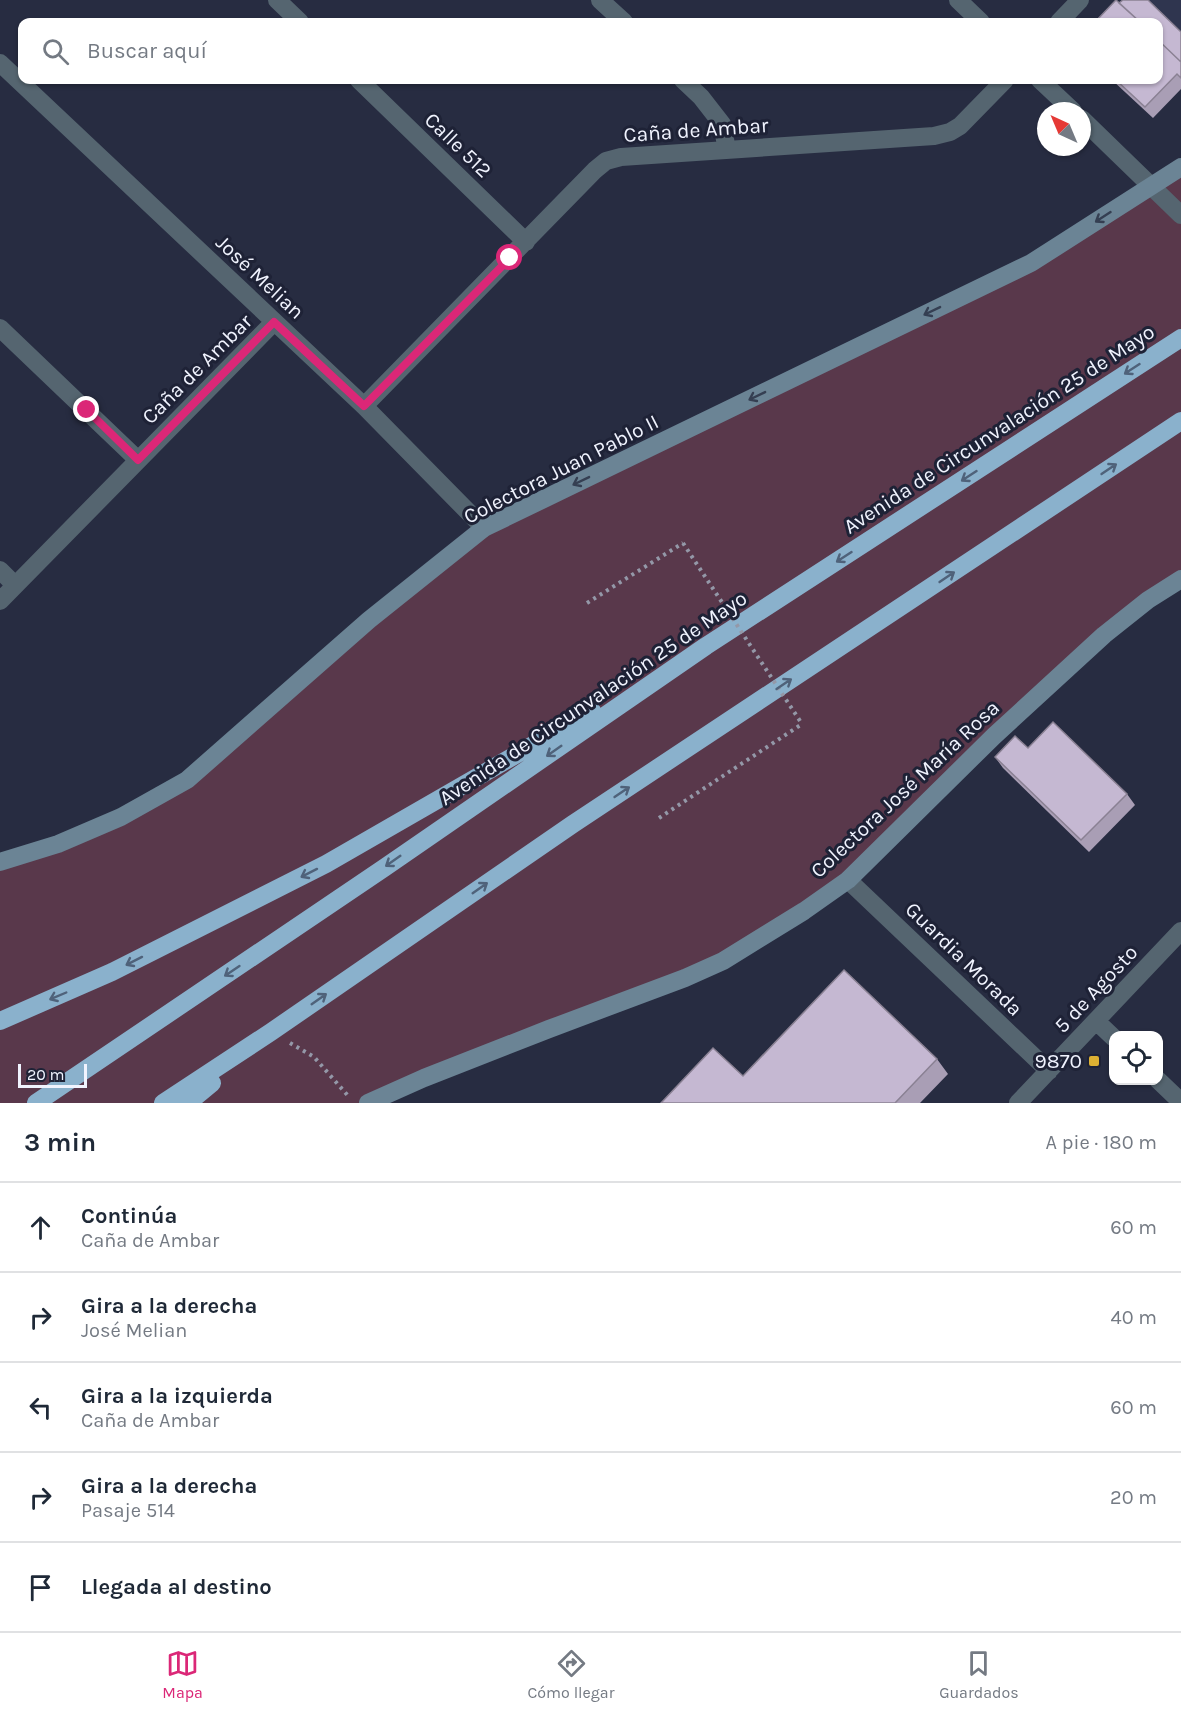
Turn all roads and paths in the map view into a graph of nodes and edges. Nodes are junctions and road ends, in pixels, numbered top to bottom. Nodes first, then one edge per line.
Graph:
1 (277, 0) edge
2 (600, 0) edge
3 (958, 0) edge
4 (1080, 0) edge
5 (296, 18) edge
6 (620, 18) edge
7 (977, 18) edge
8 (1063, 18) edge
9 (0, 63) edge
10 (18, 80) edge
11 (22, 84) edge
12 (363, 84) edge
13 (687, 84) edge
14 (1001, 84) edge
15 (1044, 84) edge
16 (1063, 102) edge
17 (1091, 128) edge
18 (727, 150) junction
19 (1181, 167) edge
20 (1152, 186) junction
21 (1181, 215) edge
22 (526, 242) junction
23 (274, 322) junction
24 (0, 327) edge
25 (1181, 338) edge
26 (364, 406) junction
27 (1181, 421) edge
28 (138, 460) junction
29 (484, 528) junction
30 (0, 570) edge
31 (1181, 579) edge
32 (15, 585) junction
33 (0, 601) edge
34 (587, 603) dead end
35 (706, 646) junction
36 (659, 818) dead end
37 (0, 862) edge
38 (848, 880) junction
39 (1181, 931) edge
40 (0, 1021) edge
41 (1096, 1021) junction
42 (271, 1032) junction
43 (1109, 1034) edge
44 (1049, 1071) junction
45 (1163, 1085) edge
46 (1181, 1102) edge
47 (36, 1103) edge
48 (163, 1103) edge
49 (188, 1103) edge
50 (354, 1103) edge
51 (368, 1103) edge
52 (1018, 1103) edge

1 - 5 street
2 - 6 street
3 - 7 street
4 - 8 street
9 - 10 street, José Melian
11 - 23 street, José Melian
12 - 22 street, Calle 512
13 - 18 street
14 - 18 street, Caña de Ambar
15 - 16 street
17 - 20 street
18 - 22 street, Caña de Ambar
19 - 20 main road, Colectora Juan Pablo II
20 - 21 street
20 -> 29 main road, Colectora Juan Pablo II
22 - 26 street, Caña de Ambar
23 - 26 street, José Melian
23 - 28 street, Caña de Ambar
24 - 28 street
25 -> 35 highway, Avenida de Circunvalación 25 de Mayo
26 - 29 street, José Melian
42 -> 27 highway
28 - 32 street, Caña de Ambar
29 - 37 main road, Colectora Juan Pablo II
30 - 32 street
31 - 38 main road, Colectora José María Rosa
32 - 33 street, Caña de Ambar
34 - 36 path, bridge
35 -> 40 highway
35 -> 47 highway, Avenida de Circunvalación 25 de Mayo
38 - 44 street, Guardia Morada
38 - 51 main road, Colectora José María Rosa
39 - 41 street, 5 de Agosto
41 - 43 street
41 - 44 street, 5 de Agosto
42 - 48 highway
42 - 49 highway
42 - 50 path
44 - 52 street, 5 de Agosto
45 - 46 street

